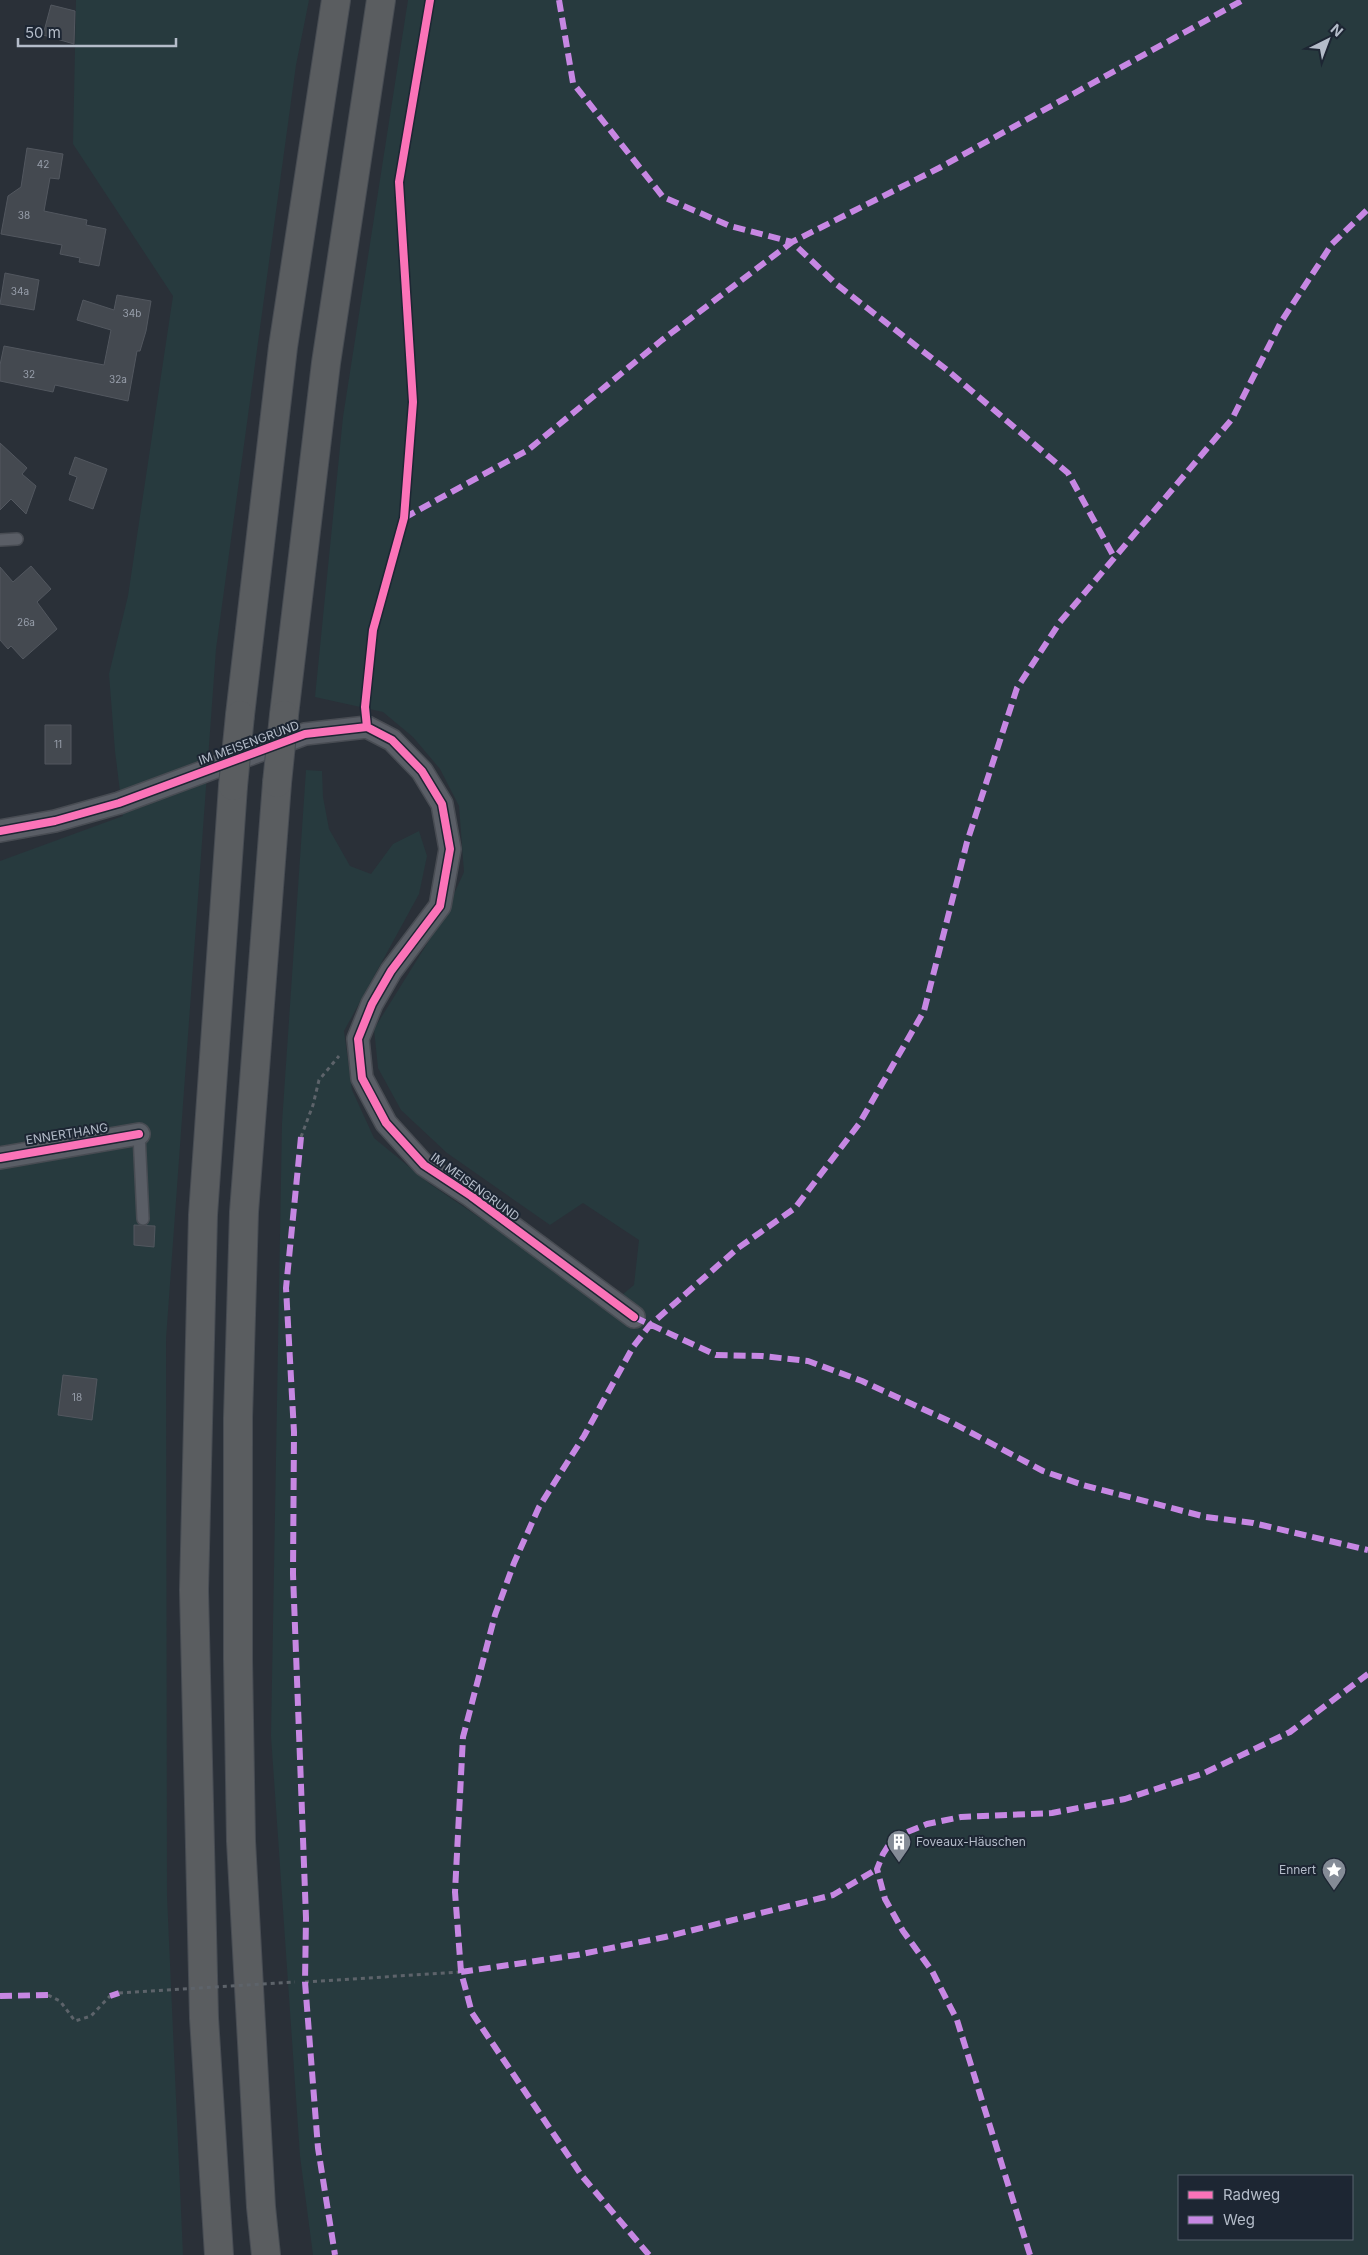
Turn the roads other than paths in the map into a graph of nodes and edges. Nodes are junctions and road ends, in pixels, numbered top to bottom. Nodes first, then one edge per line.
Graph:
1 (336, 0) edge
2 (381, 0) edge
3 (17, 539) dead end
4 (0, 540) edge
5 (0, 831) edge
6 (139, 1134) joint
7 (0, 1158) edge
8 (142, 1219) dead end
9 (634, 1317) dead end
10 (219, 2255) edge
11 (266, 2255) edge

1 - 10 highway, bridge
2 - 11 highway, bridge
3 - 4 lane
5 - 9 street, IM MEISENGRUND
6 - 7 street, ENNERTHANG
6 - 8 lane, ENNERTHANG

